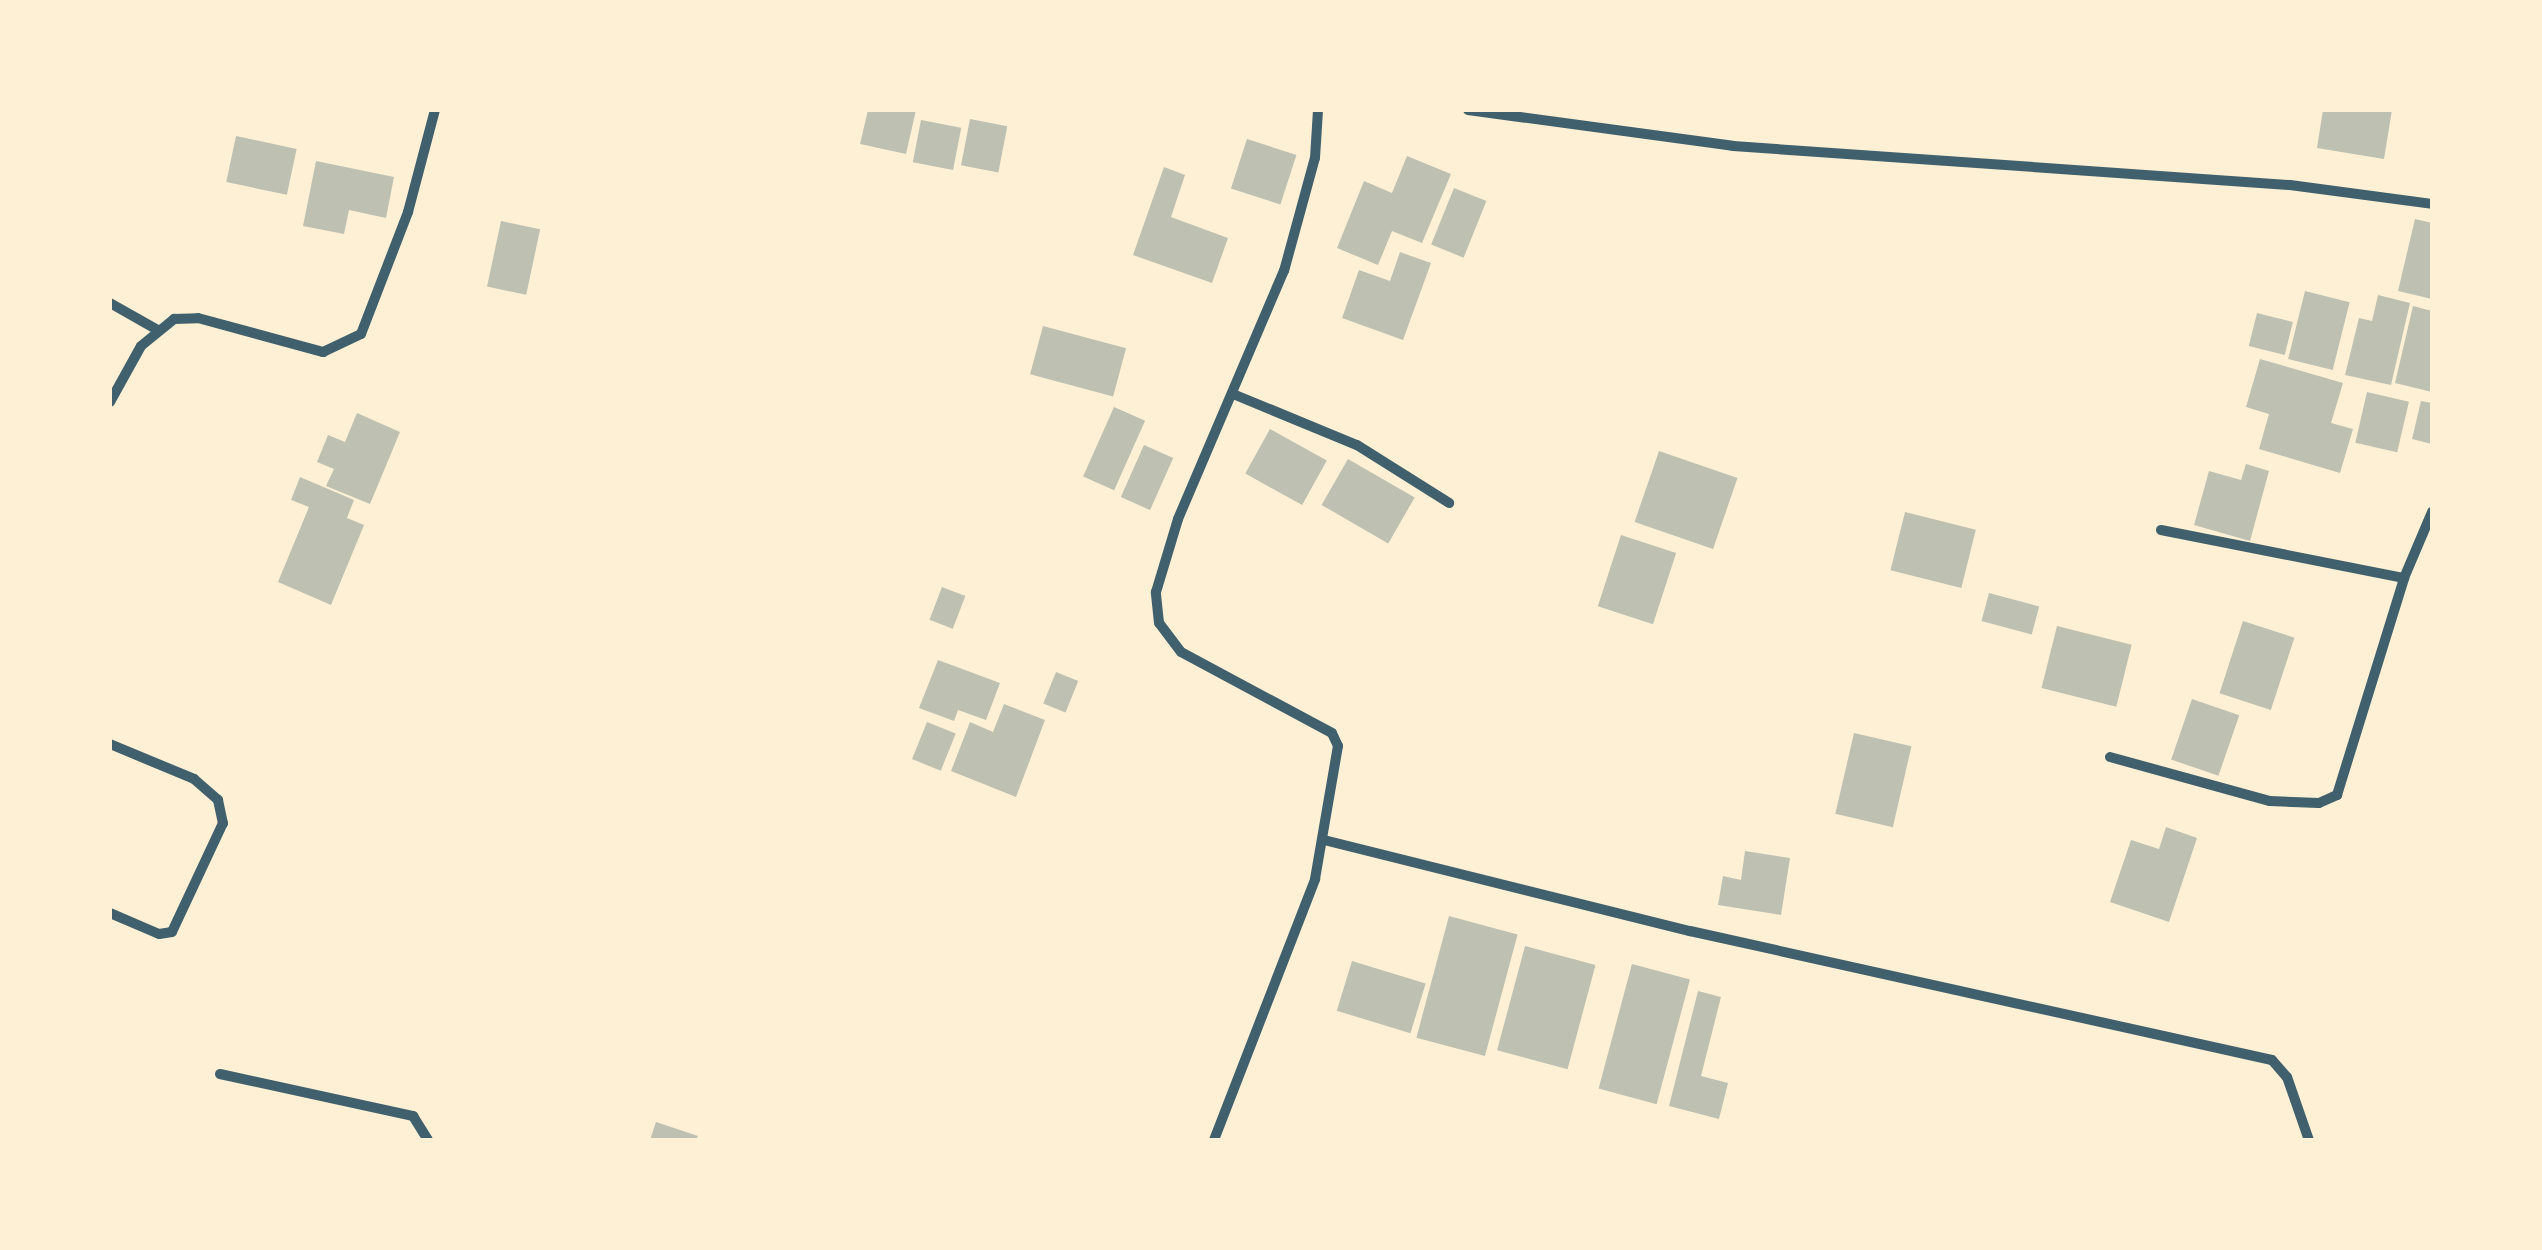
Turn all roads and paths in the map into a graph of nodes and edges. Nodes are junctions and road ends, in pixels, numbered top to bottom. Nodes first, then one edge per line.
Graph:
1 (435, 110) edge
2 (1318, 110) edge
3 (1468, 110) edge
4 (2432, 204) edge
5 (110, 303) edge
6 (156, 329) junction
7 (1233, 394) junction
8 (110, 402) edge
9 (1449, 503) dead end
10 (2432, 512) edge
11 (2161, 530) dead end
12 (2404, 578) junction
13 (110, 744) edge
14 (2110, 757) dead end
15 (1324, 840) junction
16 (110, 913) edge
17 (220, 1074) dead end
18 (428, 1140) edge
19 (1214, 1140) edge
20 (2308, 1140) edge

1 - 6 street
2 - 7 street
3 - 4 street
5 - 6 street
6 - 8 street
7 - 9 street
7 - 15 street
10 - 12 street
11 - 12 street
12 - 14 street
13 - 16 street
15 - 19 street
15 - 20 street
17 - 18 street

